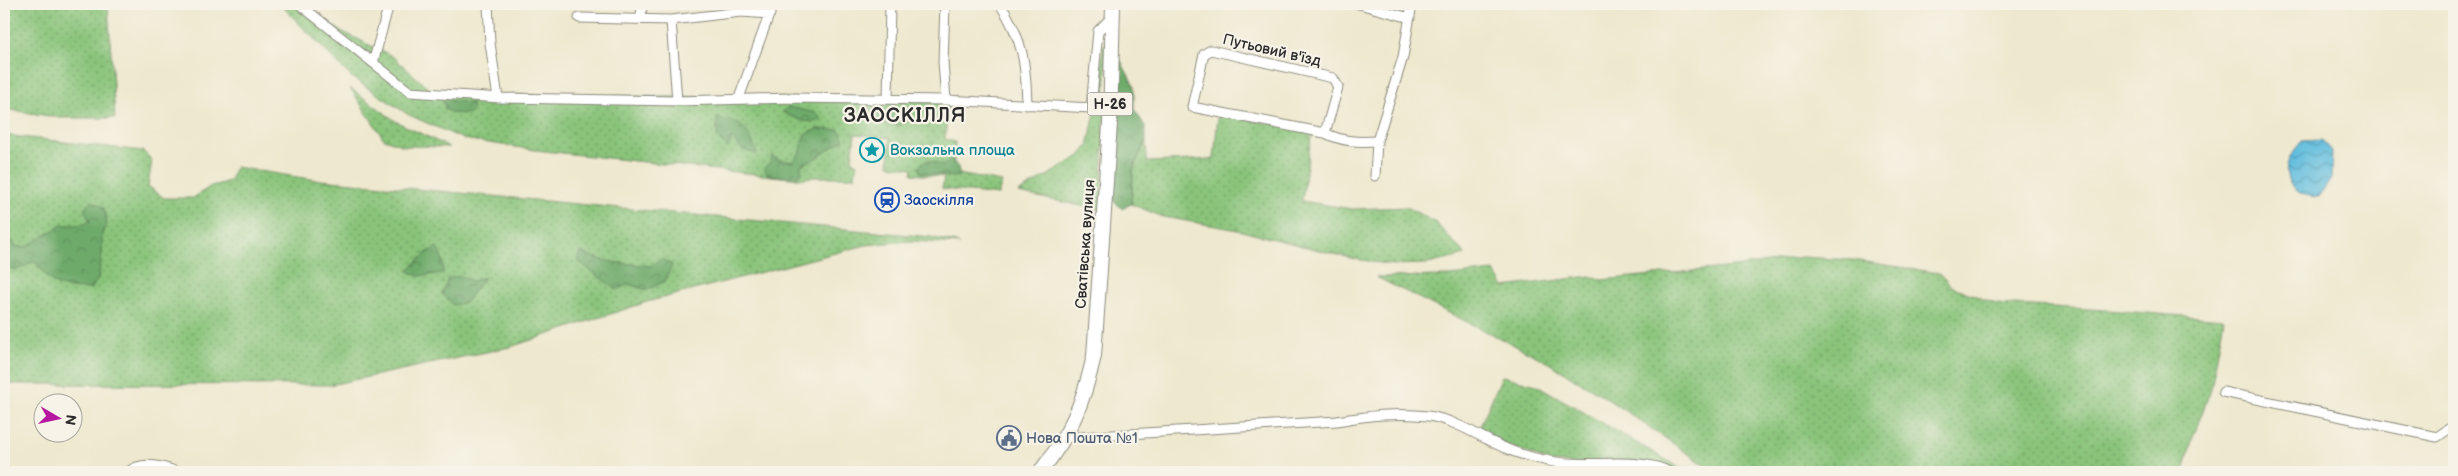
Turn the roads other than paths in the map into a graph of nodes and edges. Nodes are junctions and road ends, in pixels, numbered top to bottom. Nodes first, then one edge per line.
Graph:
1 (299, 4) edge
2 (389, 4) edge
3 (488, 4) edge
4 (642, 4) edge
5 (773, 4) edge
6 (890, 4) edge
7 (1000, 4) edge
8 (1359, 4) edge
9 (1412, 4) edge
10 (945, 5) dead end
11 (1113, 10) edge
12 (770, 14) junction
13 (580, 18) dead end
14 (641, 18) junction
15 (1410, 18) junction
16 (671, 20) junction
17 (373, 63) junction
18 (498, 98) junction
19 (739, 98) junction
20 (888, 99) junction
21 (677, 100) junction
22 (946, 100) junction
23 (1027, 105) junction
24 (1325, 133) junction
25 (1377, 141) junction
26 (1375, 176) dead end
27 (2223, 392) dead end
28 (2454, 421) edge
29 (1064, 438) junction
30 (128, 472) edge
31 (176, 472) edge
32 (1040, 472) edge
33 (1669, 472) edge

1 - 17 street
2 - 17 street
3 - 18 street
4 - 14 street
5 - 12 street
6 - 20 street
7 - 23 street
8 - 15 street
9 - 15 street
10 - 22 street
11 - 23 street
11 - 29 main road, Сватівська вулиця / Н-26
12 - 16 street
12 - 19 street
13 - 14 street
14 - 16 street
15 - 25 street
16 - 21 street
17 - 18 street
18 - 21 street
19 - 20 street
19 - 21 street
20 - 22 street
22 - 23 street
24 - 24 street, Путьовий в'їзд
24 - 25 street
25 - 26 street
27 - 28 street
29 - 32 main road, Сватівська вулиця / Н-26
29 - 33 street
30 - 31 street

